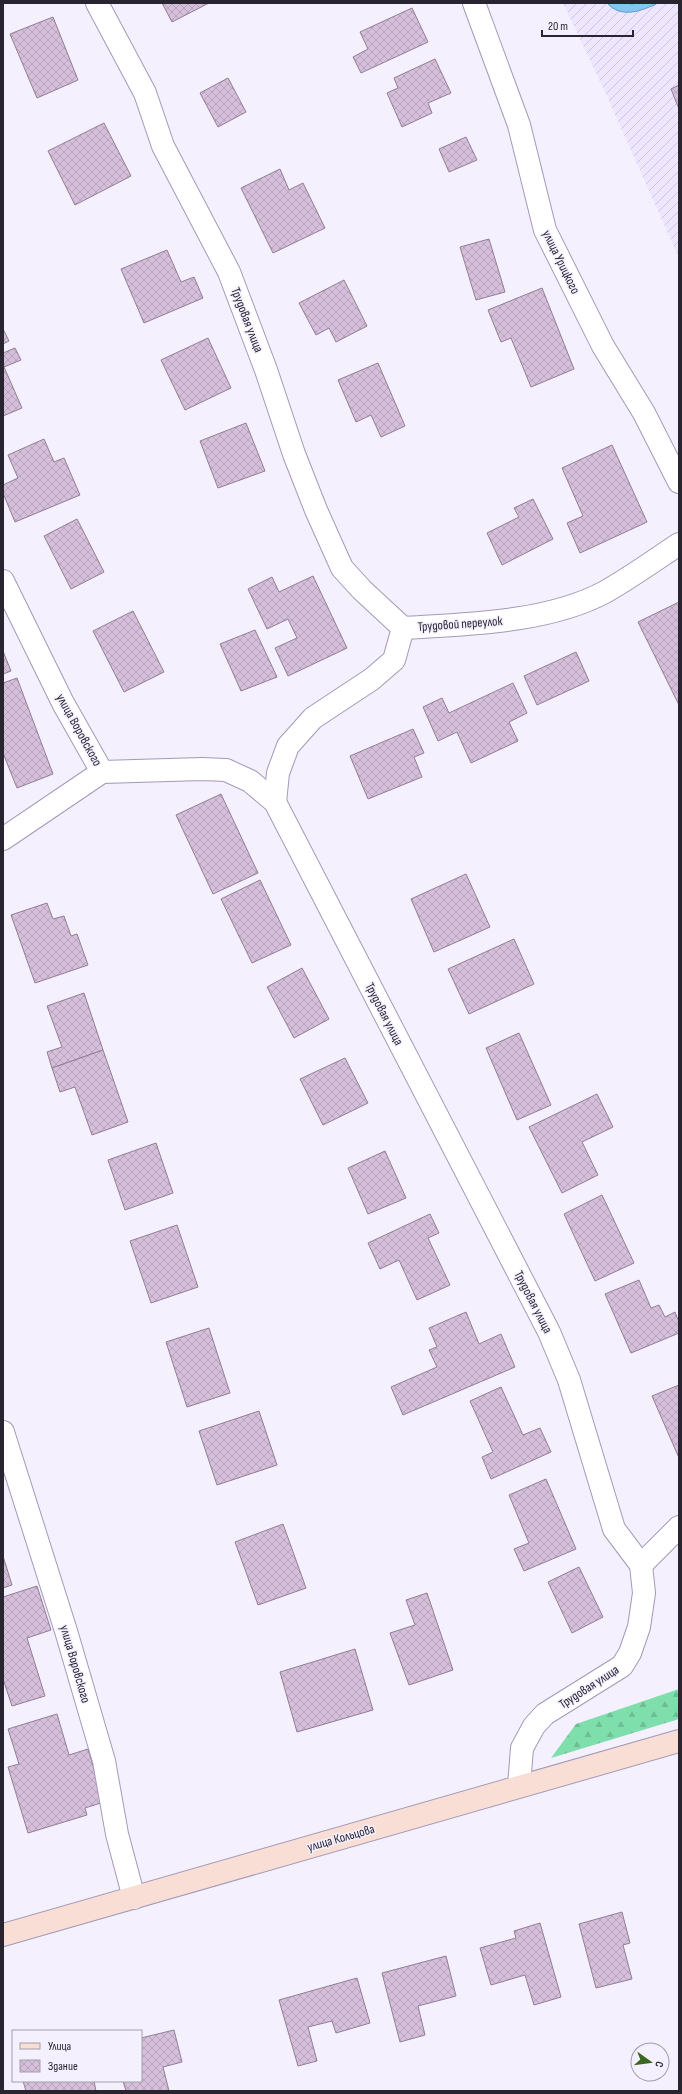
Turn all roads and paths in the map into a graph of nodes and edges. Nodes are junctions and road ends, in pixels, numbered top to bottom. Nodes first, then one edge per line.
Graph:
1 (97, 3) edge
2 (474, 3) edge
3 (679, 482) edge
4 (679, 544) edge
5 (3, 581) edge
6 (403, 628) junction
7 (102, 772) junction
8 (275, 802) junction
9 (3, 839) edge
10 (3, 1432) edge
11 (679, 1526) edge
12 (641, 1565) junction
13 (679, 1741) edge
14 (519, 1786) junction
15 (134, 1898) junction
16 (3, 1935) edge

1 - 6 street, Трудовая улица
2 - 3 street, улица Урицкого
4 - 6 street, Трудовой переулок
5 - 7 street, улица Воровского
6 - 8 street, Трудовой переулок
7 - 8 street
7 - 9 street, улица Воровского
8 - 12 street, Трудовая улица
10 - 15 street, улица Воровского
11 - 12 street
12 - 14 street, Трудовая улица
13 - 14 main road, улица Кольцова
14 - 15 main road, улица Кольцова
15 - 16 main road, улица Кольцова

